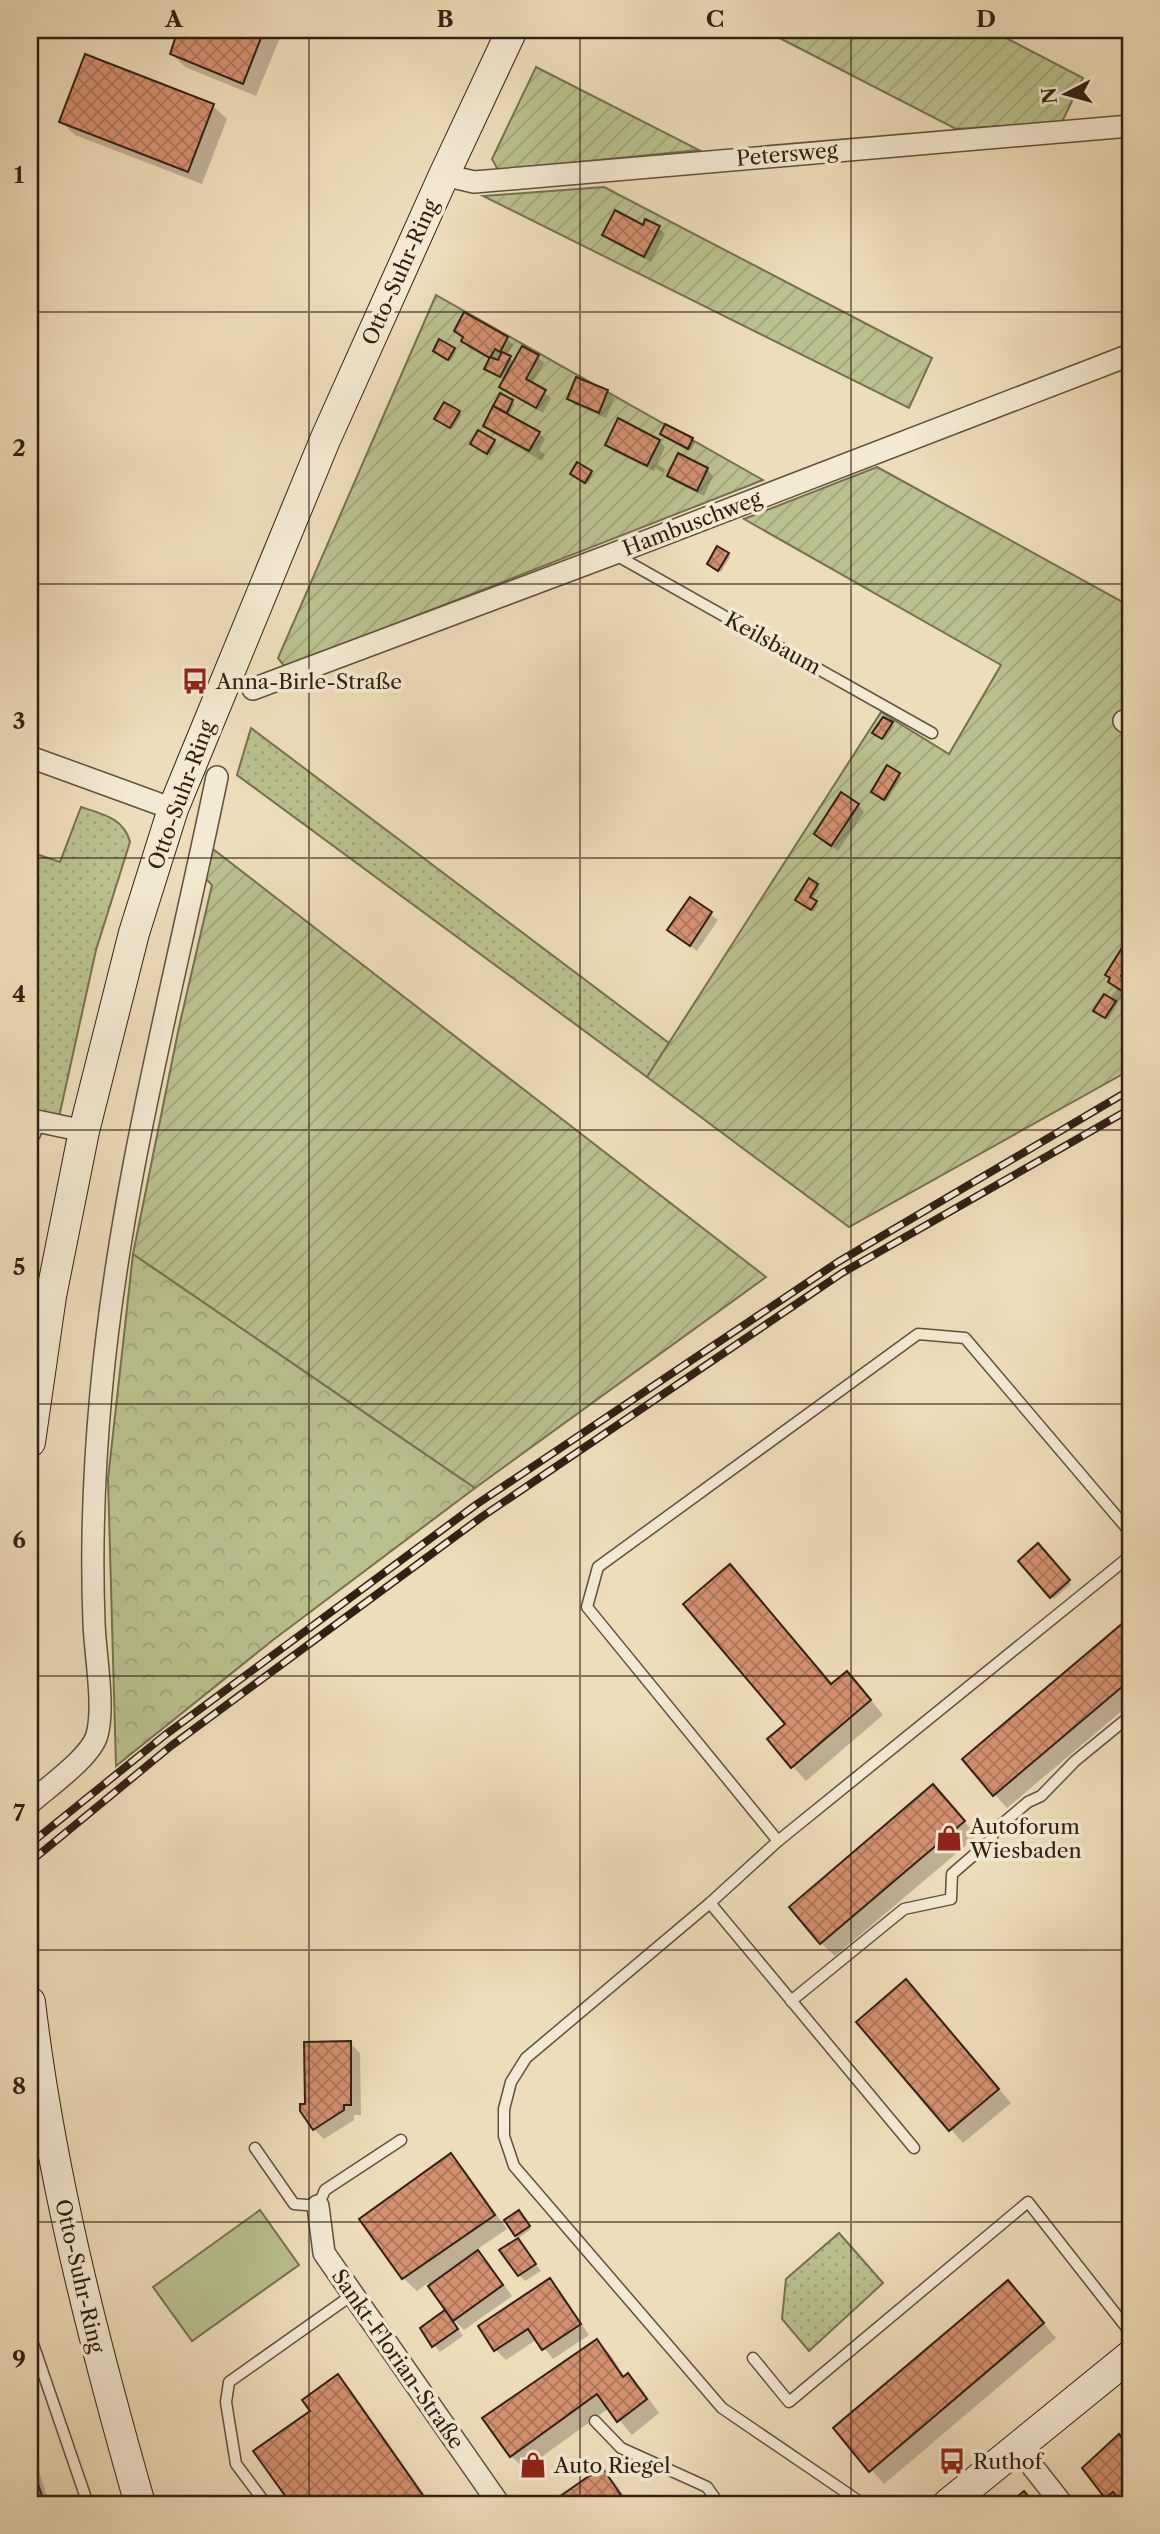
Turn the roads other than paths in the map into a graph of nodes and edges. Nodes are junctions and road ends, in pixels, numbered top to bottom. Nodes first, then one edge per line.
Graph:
1 (512, 30) edge
2 (1130, 126) edge
3 (444, 175) junction
4 (1130, 355) edge
5 (613, 554) junction
6 (254, 689) dead end
7 (932, 733) dead end
8 (30, 757) edge
9 (216, 777) dead end
10 (173, 809) junction
11 (31, 1124) edge
12 (84, 1131) junction
13 (30, 1442) edge
14 (1130, 1532) edge
15 (1130, 1556) edge
16 (1130, 1716) edge
17 (30, 1803) edge
18 (778, 1841) junction
19 (710, 1903) junction
20 (791, 2001) junction
21 (30, 2002) edge
22 (401, 2140) dead end
23 (255, 2148) dead end
24 (914, 2148) dead end
25 (318, 2206) junction
26 (352, 2295) junction
27 (30, 2336) edge
28 (1128, 2341) edge
29 (753, 2358) dead end
30 (595, 2421) dead end
31 (1018, 2448) junction
32 (88, 2504) edge
33 (141, 2504) edge
34 (266, 2504) edge
35 (499, 2504) edge
36 (719, 2504) edge
37 (863, 2504) edge
38 (948, 2504) edge
39 (1062, 2504) edge

1 - 3 street, Otto-Suhr-Ring
2 - 3 street, Petersweg
3 - 10 street, Otto-Suhr-Ring
4 - 5 street, Hambuschweg
5 - 6 street, Hambuschweg
5 - 7 lane, Keilsbaum
8 - 10 street
9 - 17 street
10 - 12 street, Otto-Suhr-Ring
11 - 12 street
12 - 13 street, Otto-Suhr-Ring
14 - 18 lane
15 - 18 lane
16 - 20 lane
18 - 19 lane
19 - 20 lane
19 - 37 lane
20 - 24 lane
21 - 33 street, Otto-Suhr-Ring
22 - 25 lane
23 - 25 lane
25 - 26 street, Sankt-Florian-Straße
26 - 34 lane
26 - 35 street, Sankt-Florian-Straße
27 - 32 lane
28 - 29 lane
28 - 31 street
30 - 36 lane
31 - 38 street
31 - 39 street

